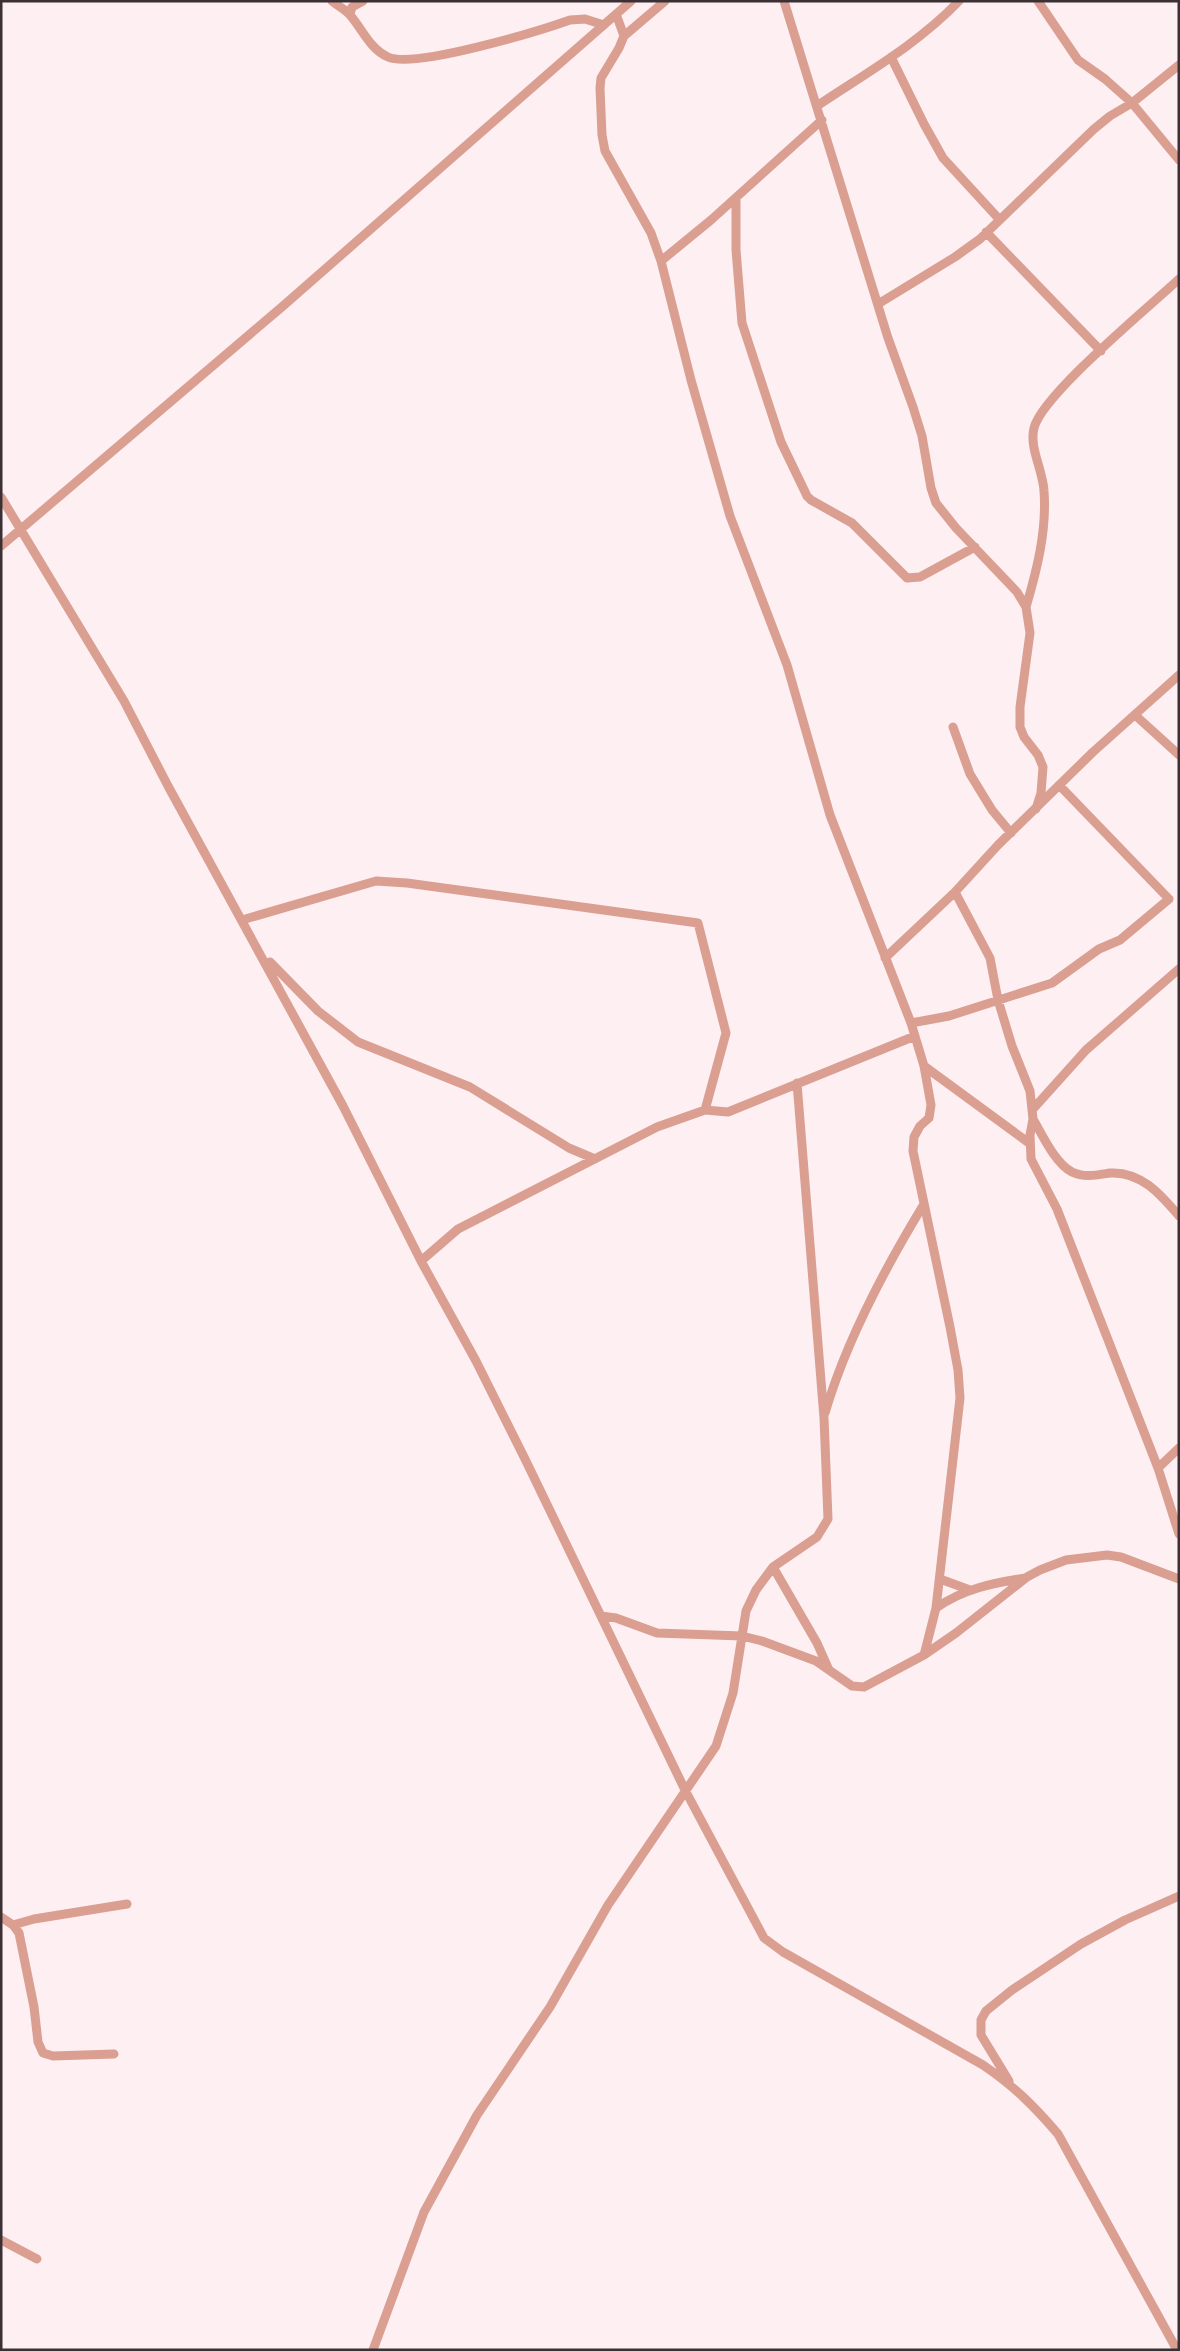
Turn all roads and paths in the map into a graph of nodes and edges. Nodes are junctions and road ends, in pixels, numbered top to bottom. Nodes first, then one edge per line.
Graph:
1 (332, 1) edge
2 (363, 1) edge
3 (631, 1) edge
4 (665, 1) edge
5 (784, 1) edge
6 (959, 1) edge
7 (1038, 1) edge
8 (350, 14) junction
9 (616, 14) junction
10 (604, 24) junction
11 (624, 36) junction
12 (892, 57) junction
13 (1179, 65) edge
14 (1132, 103) junction
15 (817, 106) junction
16 (822, 120) junction
17 (1179, 160) edge
18 (736, 198) junction
19 (998, 219) junction
20 (986, 232) junction
21 (661, 261) junction
22 (1179, 279) edge
23 (878, 304) junction
24 (1101, 351) junction
25 (1, 497) edge
26 (20, 530) junction
27 (1, 546) edge
28 (975, 547) junction
29 (1026, 606) junction
30 (1179, 675) edge
31 (1134, 715) junction
32 (953, 727) dead end
33 (1179, 755) edge
34 (1059, 785) junction
35 (1036, 809) junction
36 (1011, 833) junction
37 (955, 892) junction
38 (242, 920) junction
39 (260, 952) junction
40 (885, 958) junction
41 (1179, 969) edge
42 (998, 1000) junction
43 (911, 1023) junction
44 (915, 1036) junction
45 (924, 1066) junction
46 (797, 1083) junction
47 (1033, 1109) junction
48 (705, 1110) junction
49 (1033, 1120) junction
50 (1029, 1143) junction
51 (595, 1159) junction
52 (924, 1204) junction
53 (1179, 1216) edge
54 (421, 1261) junction
55 (824, 1418) junction
56 (1179, 1448) edge
57 (1158, 1468) junction
58 (1179, 1534) edge
59 (773, 1567) junction
60 (1027, 1577) junction
61 (940, 1579) junction
62 (1179, 1579) edge
63 (970, 1590) junction
64 (936, 1608) junction
65 (602, 1616) junction
66 (742, 1636) junction
67 (924, 1655) junction
68 (830, 1670) junction
69 (685, 1790) junction
70 (1179, 1896) edge
71 (126, 1904) dead end
72 (1, 1917) edge
73 (14, 1925) junction
74 (114, 2054) dead end
75 (1011, 2084) junction
76 (1, 2240) edge
77 (38, 2259) dead end
78 (373, 2350) edge
79 (1177, 2350) edge

1 - 8 street
2 - 8 street
3 - 9 street
4 - 11 street
5 - 15 street
6 - 12 street
7 - 14 street
8 - 10 street
9 - 10 street
9 - 11 street
10 - 26 street
11 - 21 street
12 - 15 street
12 - 19 street
13 - 14 street
14 - 17 street
14 - 19 street
15 - 16 street
16 - 18 street
16 - 23 street
18 - 21 street
18 - 28 street
19 - 20 street
20 - 23 street
20 - 24 street
21 - 40 street
22 - 24 street
23 - 28 street
24 - 29 street
25 - 26 street
26 - 27 street
26 - 38 street
28 - 29 street
29 - 35 street
30 - 31 street
31 - 33 street
31 - 34 street
32 - 36 street
34 - 35 street
34 - 42 street
35 - 36 street
36 - 37 street
37 - 40 street
37 - 42 street
38 - 39 street
38 - 48 street
39 - 51 street
39 - 54 street
40 - 43 street
41 - 47 street
42 - 43 street
42 - 47 street
43 - 44 street
44 - 45 street
44 - 46 street
45 - 50 street
45 - 52 street
46 - 48 street
46 - 55 street
47 - 49 street
48 - 51 street
49 - 50 street
49 - 53 street
50 - 57 street
51 - 54 street
52 - 55 street
52 - 61 street
54 - 65 street
55 - 59 street
56 - 57 street
57 - 58 street
59 - 66 street
59 - 68 street
60 - 62 street
60 - 63 street
60 - 67 street
61 - 63 street
61 - 64 street
63 - 64 street
64 - 67 street
65 - 66 street
65 - 69 street
66 - 68 street
66 - 69 street
67 - 68 street
69 - 75 street
69 - 78 street
70 - 75 street
71 - 73 street
72 - 73 street
73 - 74 street
75 - 79 street
76 - 77 street

